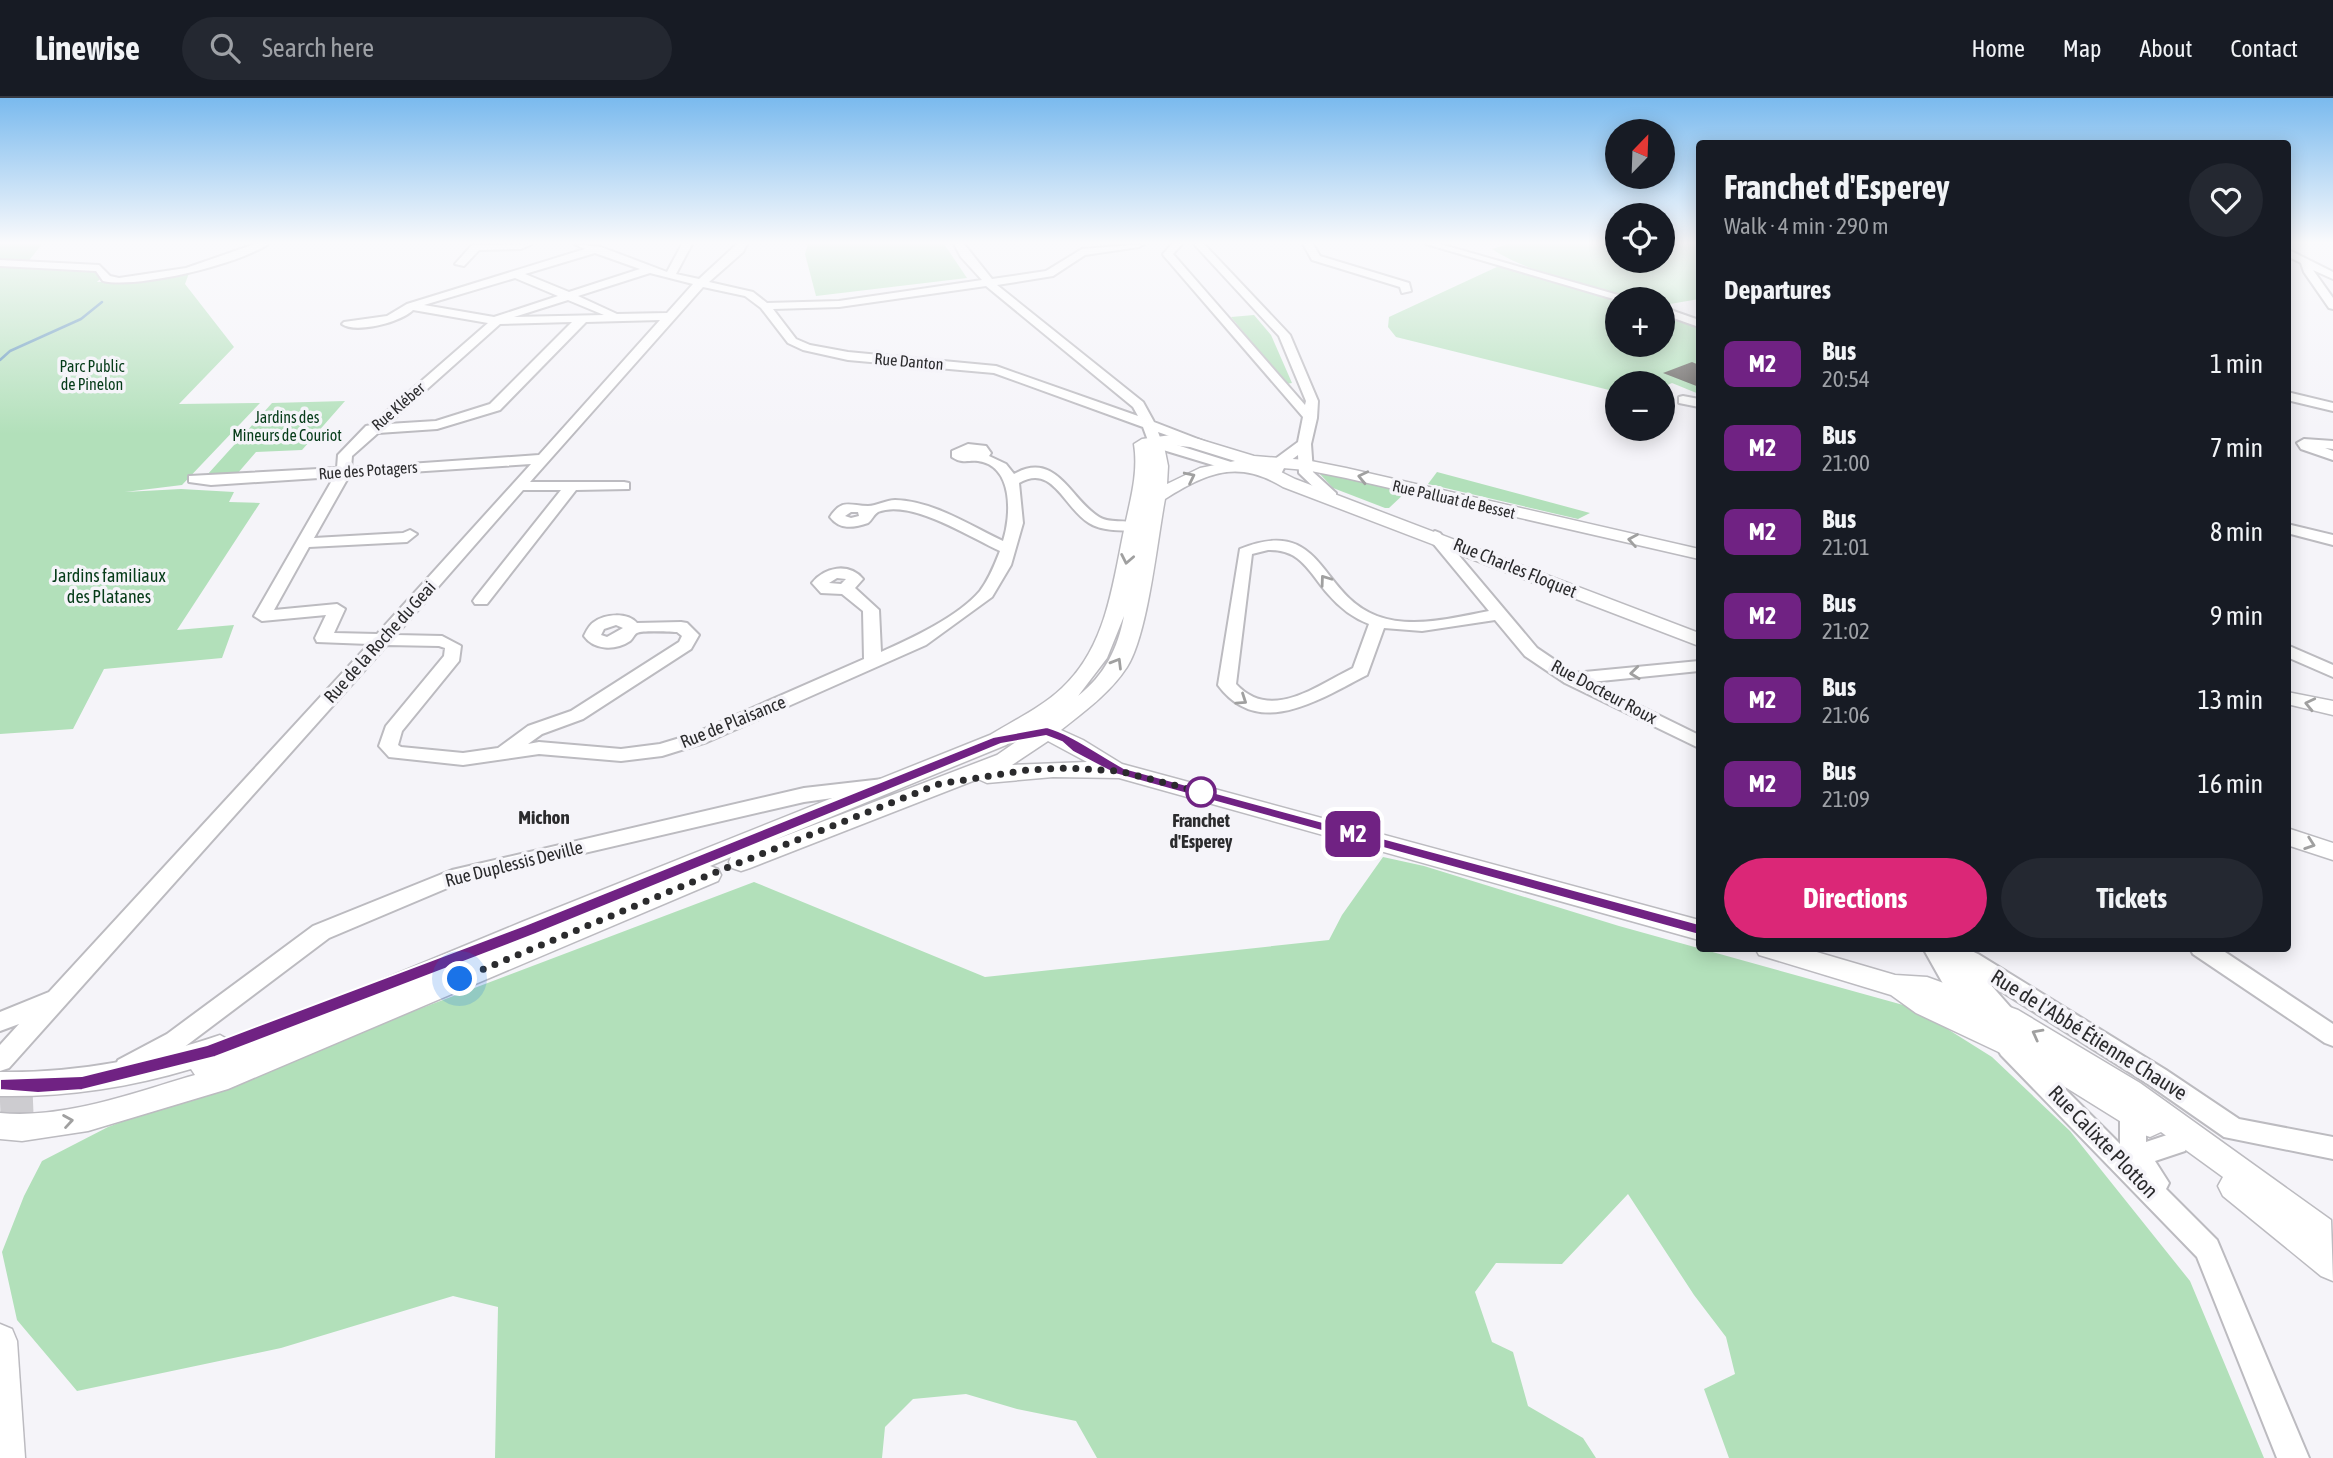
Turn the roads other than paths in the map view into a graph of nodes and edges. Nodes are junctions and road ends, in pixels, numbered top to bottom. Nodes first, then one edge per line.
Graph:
1 (410, 307) edge
2 (419, 307) edge
3 (532, 307) edge
4 (595, 307) edge
5 (679, 307) edge
6 (766, 307) edge
7 (1019, 307) edge
8 (1215, 307) edge
9 (1258, 307) edge
10 (1675, 315) edge
11 (671, 316) junction
12 (619, 317) junction
13 (583, 318) junction
14 (496, 321) junction
15 (1696, 323) edge
16 (348, 324) dead end
17 (1127, 397) junction
18 (2291, 398) edge
19 (1683, 400) dead end
20 (1696, 403) edge
21 (2333, 407) edge
22 (1099, 408) junction
23 (1311, 418) junction
24 (1133, 420) junction
25 (1148, 423) junction
26 (371, 429) junction
27 (1148, 444) junction
28 (1304, 444) junction
29 (2333, 445) edge
30 (1209, 446) junction
31 (2333, 456) edge
32 (981, 457) dead end
33 (543, 459) junction
34 (1226, 465) junction
35 (1306, 465) junction
36 (1278, 467) junction
37 (344, 472) junction
38 (194, 479) dead end
39 (1012, 481) junction
40 (519, 486) junction
41 (572, 486) junction
42 (624, 486) dead end
43 (1331, 496) junction
44 (1157, 497) junction
45 (867, 510) dead end
46 (1133, 527) junction
47 (2291, 529) edge
48 (410, 534) dead end
49 (1435, 536) junction
50 (2333, 540) edge
51 (302, 543) junction
52 (1008, 549) junction
53 (1696, 553) edge
54 (846, 589) dead end
55 (481, 601) dead end
56 (1499, 614) junction
57 (1378, 621) junction
58 (632, 628) dead end
59 (382, 638) junction
60 (1696, 639) edge
61 (2291, 652) edge
62 (873, 662) junction
63 (1696, 666) edge
64 (2333, 672) edge
65 (1571, 679) junction
66 (2291, 699) edge
67 (2333, 708) edge
68 (1072, 713) joint
69 (1057, 735) junction
70 (998, 740) junction
71 (1696, 741) edge
72 (501, 754) junction
73 (1119, 771) junction
74 (939, 784) junction
75 (806, 806) junction
76 (2291, 837) edge
77 (2333, 852) edge
78 (531, 929) junction
79 (1696, 929) edge
80 (1782, 952) edge
81 (1939, 952) edge
82 (1942, 952) edge
83 (1948, 952) edge
84 (2207, 952) edge
85 (484, 968) junction
86 (1895, 985) junction
87 (57, 998) junction
88 (1962, 999) junction
89 (0, 1022) edge
90 (2002, 1028) junction
91 (2333, 1036) edge
92 (0, 1061) edge
93 (204, 1066) junction
94 (103, 1077) junction
95 (2116, 1083) junction
96 (0, 1084) edge
97 (49, 1100) tunnel mouth
98 (2133, 1112) junction
99 (0, 1126) edge
100 (2176, 1143) junction
101 (2333, 1148) edge
102 (2140, 1161) junction
103 (2333, 1242) edge
104 (2207, 1249) junction
105 (2333, 1265) edge
106 (0, 1341) edge
107 (7, 1458) edge
108 (2293, 1458) edge

1 - 16 street
2 - 14 street
3 - 14 street, Rue Kléber
4 - 12 street
5 - 11 street, Rue de la Roche du Geai
6 - 22 street, Rue Danton
7 - 17 street
8 - 23 street
9 - 23 street
10 - 15 street
11 - 12 street
11 - 33 street, Rue de la Roche du Geai
12 - 13 street
13 - 14 street
13 - 26 street
14 - 26 street, Rue Kléber
17 - 22 street
17 - 24 street
17 - 25 street
18 - 21 street
19 - 20 street
22 - 24 street, Rue Danton
23 - 28 street
24 - 25 street, Rue Danton
24 - 27 street
25 - 27 street
25 - 30 street, Rue Danton
26 - 37 street, Rue Kléber
27 - 30 main road, Rue Palluat de Besset
27 - 34 street
27 - 44 main road
27 - 46 main road
28 - 35 street
28 - 36 street
29 - 31 street
30 - 36 main road, Rue Palluat de Besset
32 - 39 street
33 - 37 street, Rue des Potagers
33 - 40 street, Rue de la Roche du Geai
34 - 36 main road, Rue Charles Floquet
44 -> 34 main road
35 - 36 main road, Rue Palluat de Besset
35 - 43 street, Rue Charles Floquet
53 -> 35 main road, Rue Palluat de Besset
36 - 43 main road, Rue Charles Floquet
37 - 38 street, Rue des Potagers
37 - 51 street, Rue Kléber
39 - 46 street
39 - 52 street, Rue de Plaisance
40 - 41 street
40 - 59 street, Rue de la Roche du Geai
41 - 42 street
41 - 55 street
43 - 49 main road, Rue Charles Floquet
68 -> 44 main road
45 - 52 street
46 -> 70 main road
47 - 50 street
48 - 51 street
49 - 56 street, Rue Docteur Roux
49 - 60 main road, Rue Charles Floquet
51 - 59 street, Rue Kléber
52 - 62 street, Rue de Plaisance
54 - 62 street
56 - 57 street
56 - 65 street, Rue Docteur Roux
57 -> 57 street
58 - 72 street
59 - 72 street, Rue de Plaisance
59 - 87 street, Rue de la Roche du Geai
61 - 64 street
62 - 72 street, Rue de Plaisance
63 -> 65 street
65 - 71 street, Rue Docteur Roux
67 -> 66 main road
68 - 69 main road
69 - 70 main road
69 - 73 main road
69 - 74 main road
70 - 75 main road
73 - 74 main road
73 - 79 main road
74 - 85 main road
75 - 78 main road
75 - 94 street, Rue Duplessis Deville
76 -> 77 main road
78 - 93 main road
78 - 94 main road
80 - 86 main road
81 - 88 street
82 - 90 street
83 - 101 street, Rue de l'Abbé Étienne Chauve
84 - 91 street
85 - 93 main road
99 -> 85 main road
86 - 88 main road
86 - 90 main road
87 - 89 street, Rue de la Roche du Geai
87 - 92 street, Rue de la Roche du Geai
88 - 90 main road
95 -> 90 main road
90 - 98 main road
90 - 104 street, Rue Calixte Plotton
93 - 97 main road
94 - 96 main road
95 - 98 street, Rue Calixte Plotton
95 - 103 main road
98 - 100 main road
98 - 102 street, Rue Calixte Plotton
100 - 102 street, Rue Calixte Plotton
100 - 105 main road
102 - 104 street, Rue Calixte Plotton
104 - 108 street, Rue Calixte Plotton
106 - 107 main road

